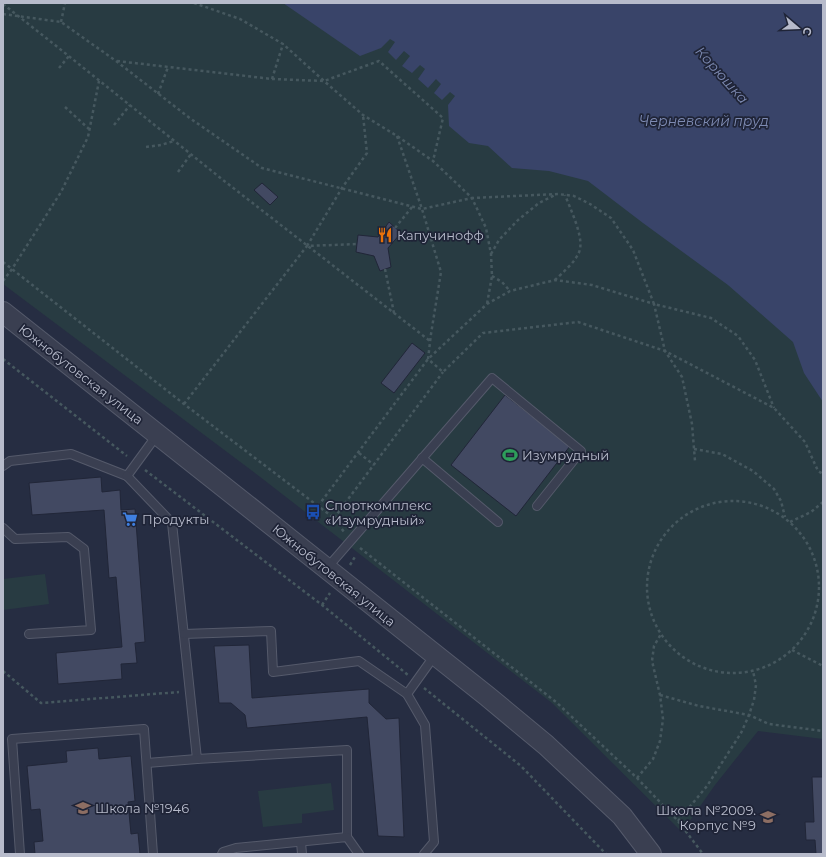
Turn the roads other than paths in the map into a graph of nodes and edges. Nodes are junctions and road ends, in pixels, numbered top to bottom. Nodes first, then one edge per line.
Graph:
1 (3, 312) edge
2 (158, 434) junction
3 (422, 458) junction
4 (3, 466) edge
5 (127, 476) junction
6 (537, 506) dead end
7 (498, 522) dead end
8 (3, 528) edge
9 (327, 569) junction
10 (29, 634) dead end
11 (184, 634) junction
12 (435, 655) junction
13 (407, 694) junction
14 (197, 759) junction
15 (147, 763) junction
16 (347, 838) junction
17 (301, 842) junction
18 (20, 854) edge
19 (153, 854) edge
20 (222, 854) edge
21 (302, 854) edge
22 (359, 854) edge
23 (424, 854) edge
24 (651, 854) edge

1 - 2 street, Южнобутовская улица
2 - 5 lane
2 - 9 street, Южнобутовская улица
3 - 6 lane
3 - 7 lane
3 - 9 lane
4 - 5 lane
5 - 11 lane
8 - 10 lane
9 - 12 street, Южнобутовская улица
11 - 13 lane
11 - 14 lane
12 - 13 lane
12 - 24 street, Южнобутовская улица
13 - 23 lane
14 - 15 lane
14 - 16 lane
15 - 18 lane
15 - 19 lane
16 - 17 lane
16 - 22 lane
17 - 20 lane
17 - 21 lane

